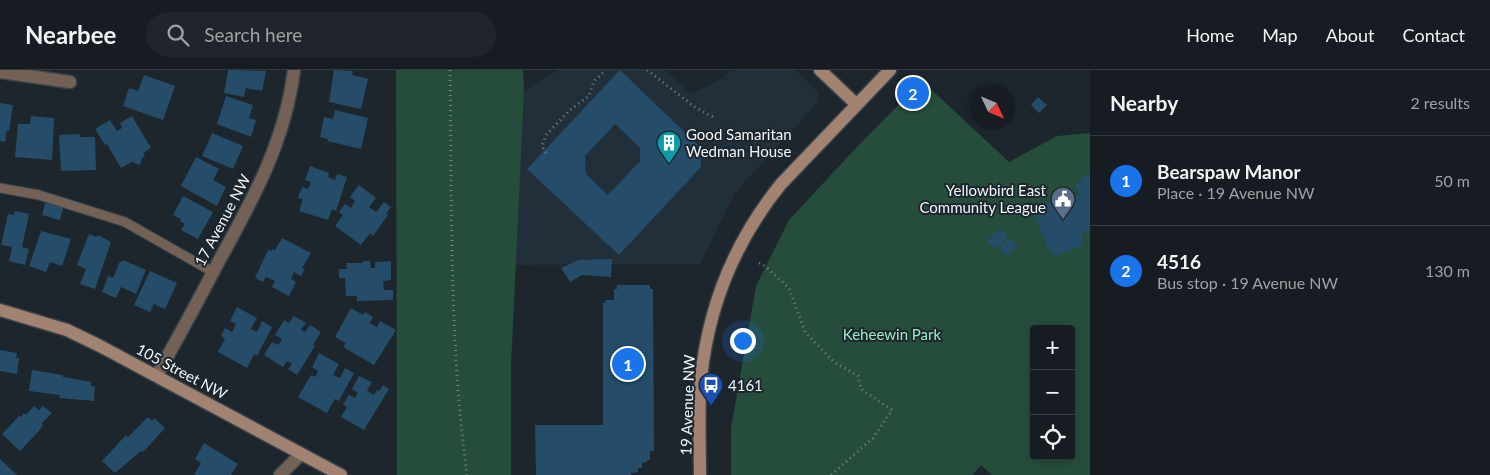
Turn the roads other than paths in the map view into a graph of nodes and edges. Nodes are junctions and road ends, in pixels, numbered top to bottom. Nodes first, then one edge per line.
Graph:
1 (294, 70) edge
2 (820, 70) edge
3 (890, 70) edge
4 (0, 72) edge
5 (70, 82) dead end
6 (857, 105) junction
7 (0, 188) edge
8 (213, 272) junction
9 (0, 310) edge
10 (157, 376) junction
11 (301, 454) junction
12 (280, 475) edge
13 (342, 475) edge
14 (700, 475) edge

1 - 8 street, 17 Avenue NW
2 - 6 street
3 - 6 street, 19 Avenue NW
4 - 5 street
6 - 14 street, 19 Avenue NW
7 - 8 lane
8 - 10 street, 17 Avenue NW
9 - 10 street, 105 Street NW
10 - 11 street, 105 Street NW
11 - 12 street
11 - 13 street, 105 Street NW

